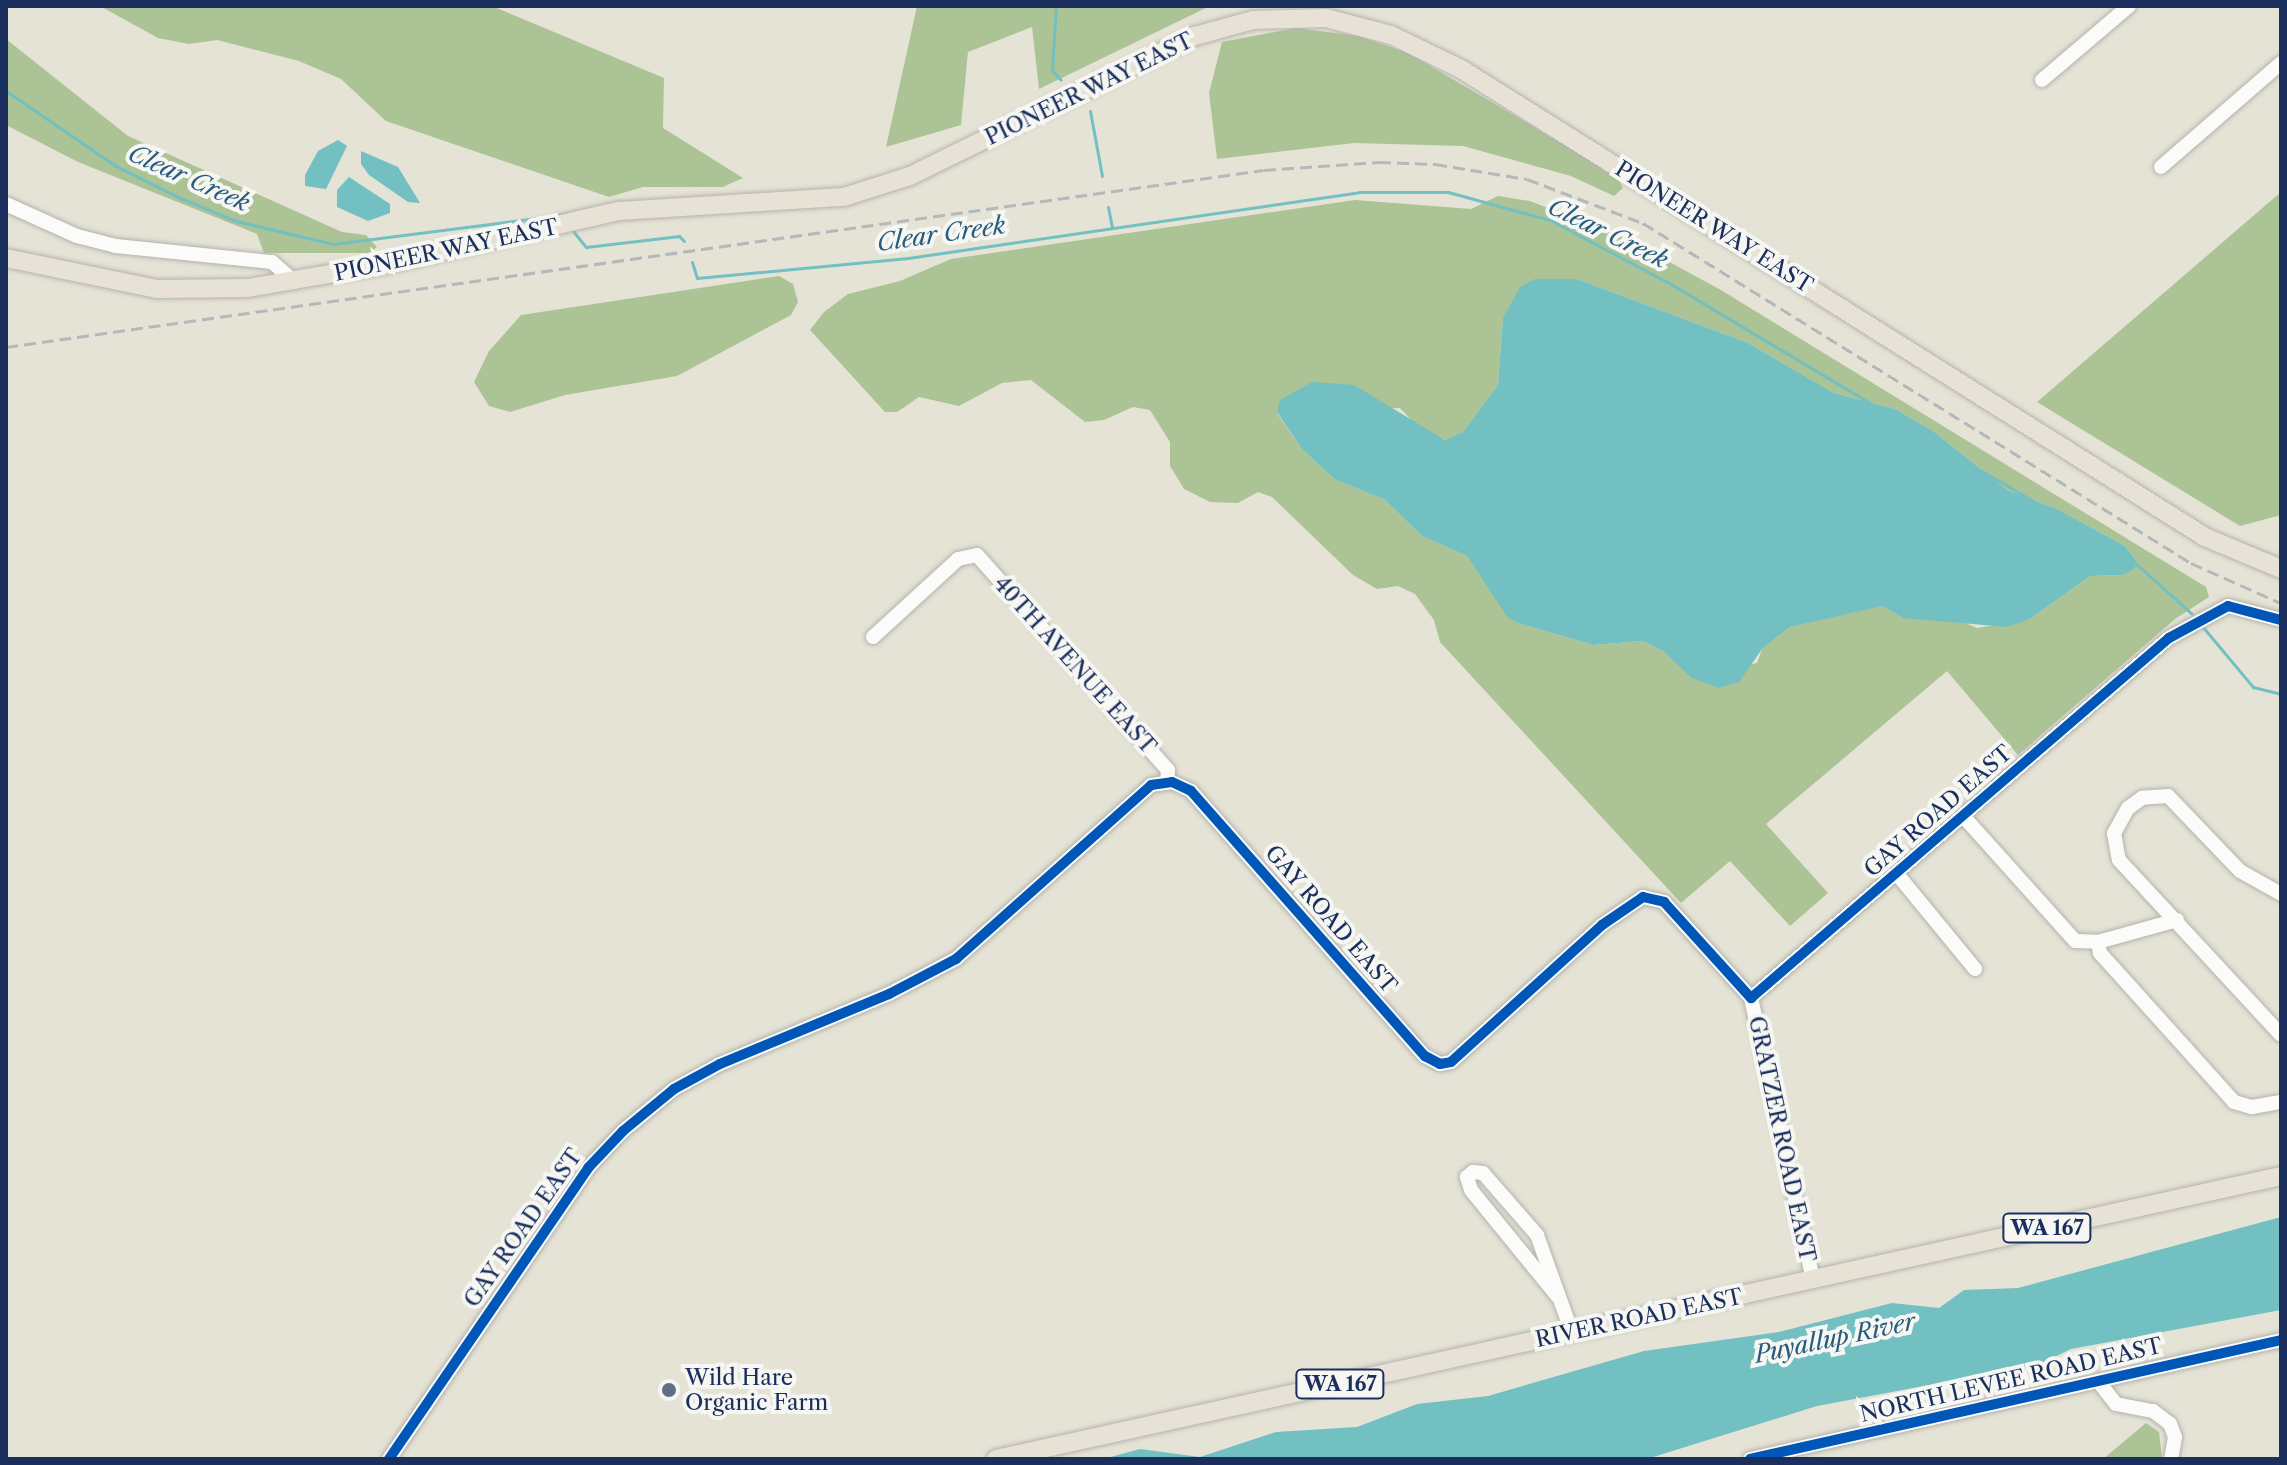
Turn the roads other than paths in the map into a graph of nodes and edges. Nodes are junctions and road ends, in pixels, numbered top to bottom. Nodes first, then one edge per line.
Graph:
1 (2129, 6) edge
2 (2281, 63) edge
3 (2042, 80) dead end
4 (2161, 167) dead end
5 (6, 204) edge
6 (6, 258) edge
7 (295, 282) junction
8 (2281, 569) edge
9 (2281, 620) edge
10 (873, 637) dead end
11 (1167, 782) junction
12 (1963, 816) junction
13 (1897, 874) junction
14 (2281, 894) edge
15 (2177, 920) junction
16 (2098, 942) junction
17 (1975, 969) dead end
18 (1751, 998) junction
19 (2281, 1035) edge
20 (2281, 1102) edge
21 (2281, 1176) edge
22 (1813, 1279) junction
23 (1559, 1298) junction
24 (1572, 1333) junction
25 (2281, 1340) edge
26 (2098, 1381) junction
27 (389, 1459) edge
28 (996, 1459) edge
29 (1750, 1459) edge
30 (2171, 1459) edge

1 - 3 street
2 - 4 street
5 - 7 street
6 - 7 main road, PIONEER WAY EAST
7 - 8 main road, PIONEER WAY EAST
9 - 12 street, GAY ROAD EAST
10 - 11 street, 40TH AVENUE EAST
11 - 18 street, GAY ROAD EAST
11 - 27 street, GAY ROAD EAST
12 - 13 street, GAY ROAD EAST
12 - 16 street
13 - 17 street
13 - 18 street, GAY ROAD EAST
14 - 15 street
15 - 16 street
15 - 19 street
16 - 20 street
18 - 22 street, GRATZER ROAD EAST
21 - 22 main road, RIVER ROAD EAST / WA 167
22 - 24 main road, RIVER ROAD EAST / WA 167
23 - 23 street
23 - 24 street
24 - 28 main road, RIVER ROAD EAST / WA 167
25 - 26 street, NORTH LEVEE ROAD EAST
26 - 29 street, NORTH LEVEE ROAD EAST
26 - 30 street

